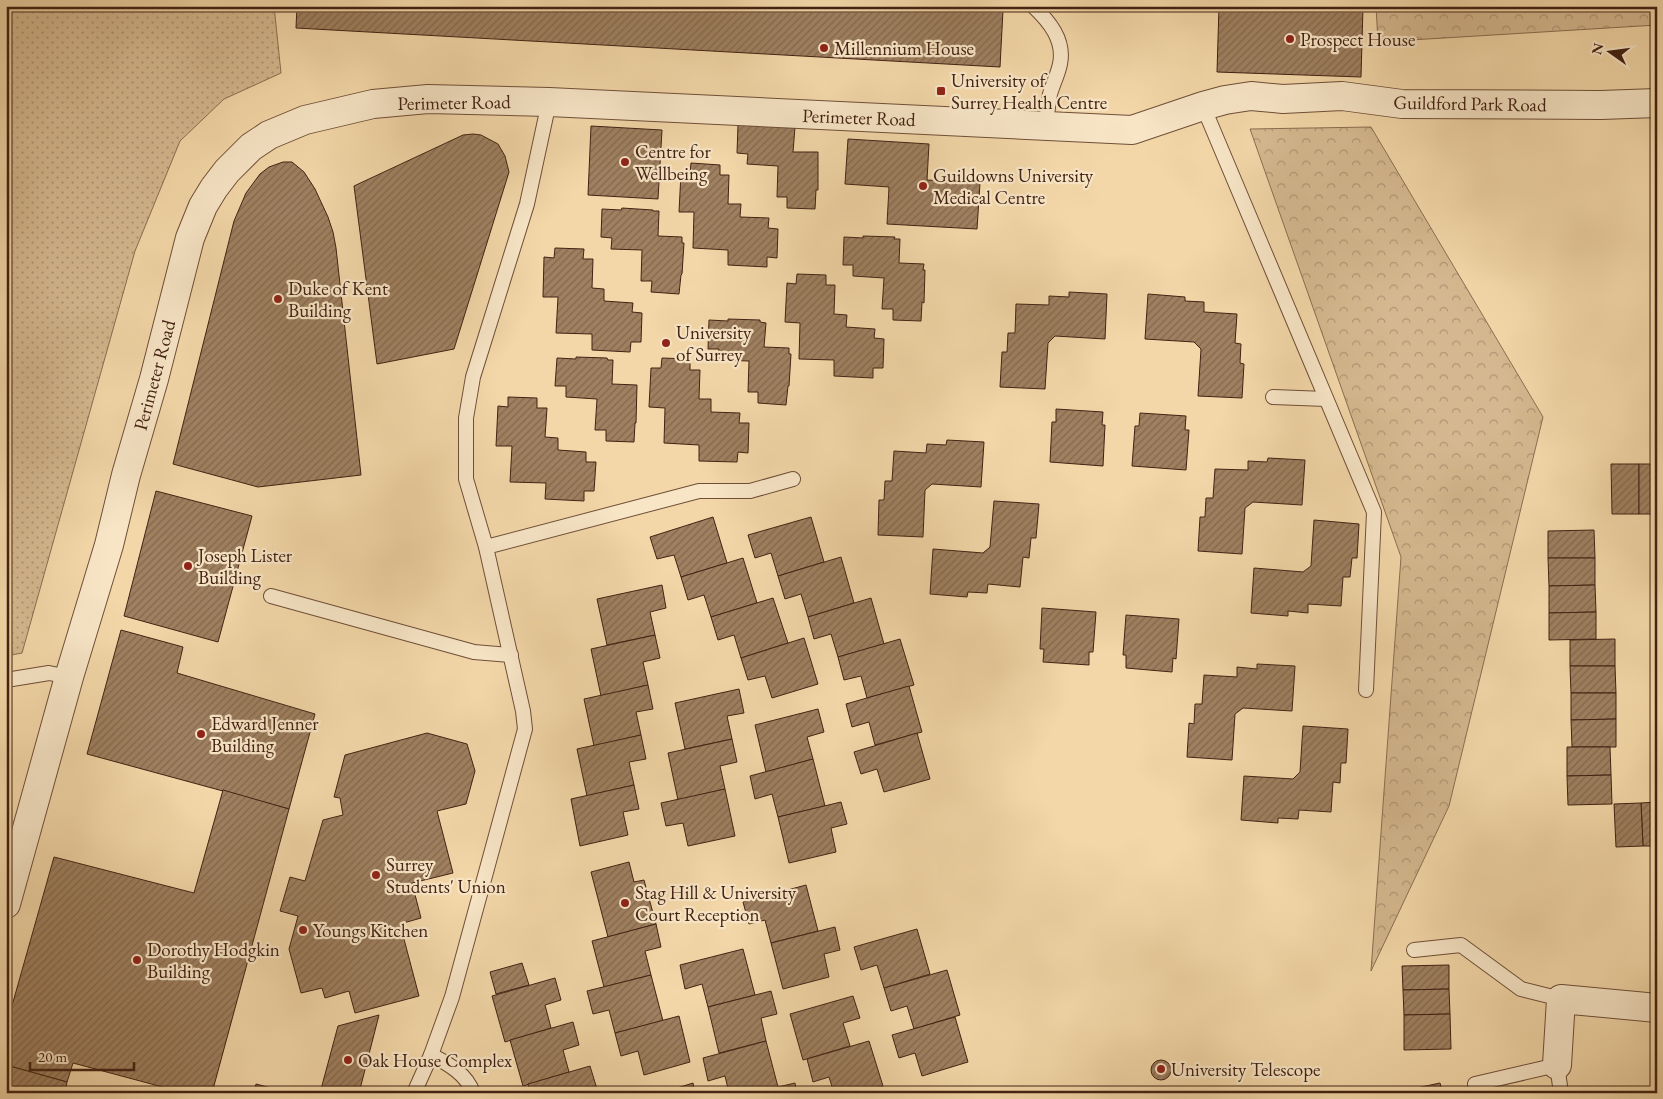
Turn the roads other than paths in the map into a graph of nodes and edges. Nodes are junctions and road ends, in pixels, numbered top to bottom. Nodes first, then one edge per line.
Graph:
1 (1032, 6) edge
2 (1283, 99) joint
3 (548, 102) junction
4 (1657, 103) edge
5 (1203, 106) junction
6 (1046, 126) junction
7 (1273, 397) dead end
8 (1326, 399) junction
9 (793, 479) dead end
10 (486, 547) junction
11 (271, 596) dead end
12 (511, 655) junction
13 (69, 678) junction
14 (6, 680) edge
15 (1366, 690) dead end
16 (6, 904) edge
17 (1414, 950) dead end
18 (1561, 998) junction
19 (1657, 1008) edge
20 (431, 1055) junction
21 (1557, 1065) junction
22 (414, 1093) edge
23 (473, 1093) edge
24 (1477, 1093) edge
25 (1561, 1093) edge

1 - 6 lane
2 - 4 street, Guildford Park Road
2 - 5 street, Perimeter Road
3 - 6 street, Perimeter Road
3 - 10 lane
3 - 13 street, Perimeter Road
5 - 6 street, Perimeter Road
5 - 8 lane
7 - 8 lane
8 - 15 lane
9 - 10 lane
10 - 12 lane
11 - 12 lane
12 - 20 lane
13 - 14 lane
13 - 16 street, Perimeter Road
17 - 18 lane
18 - 19 street
18 - 21 street
20 - 22 lane
20 - 23 lane
21 - 24 lane
21 - 25 lane

